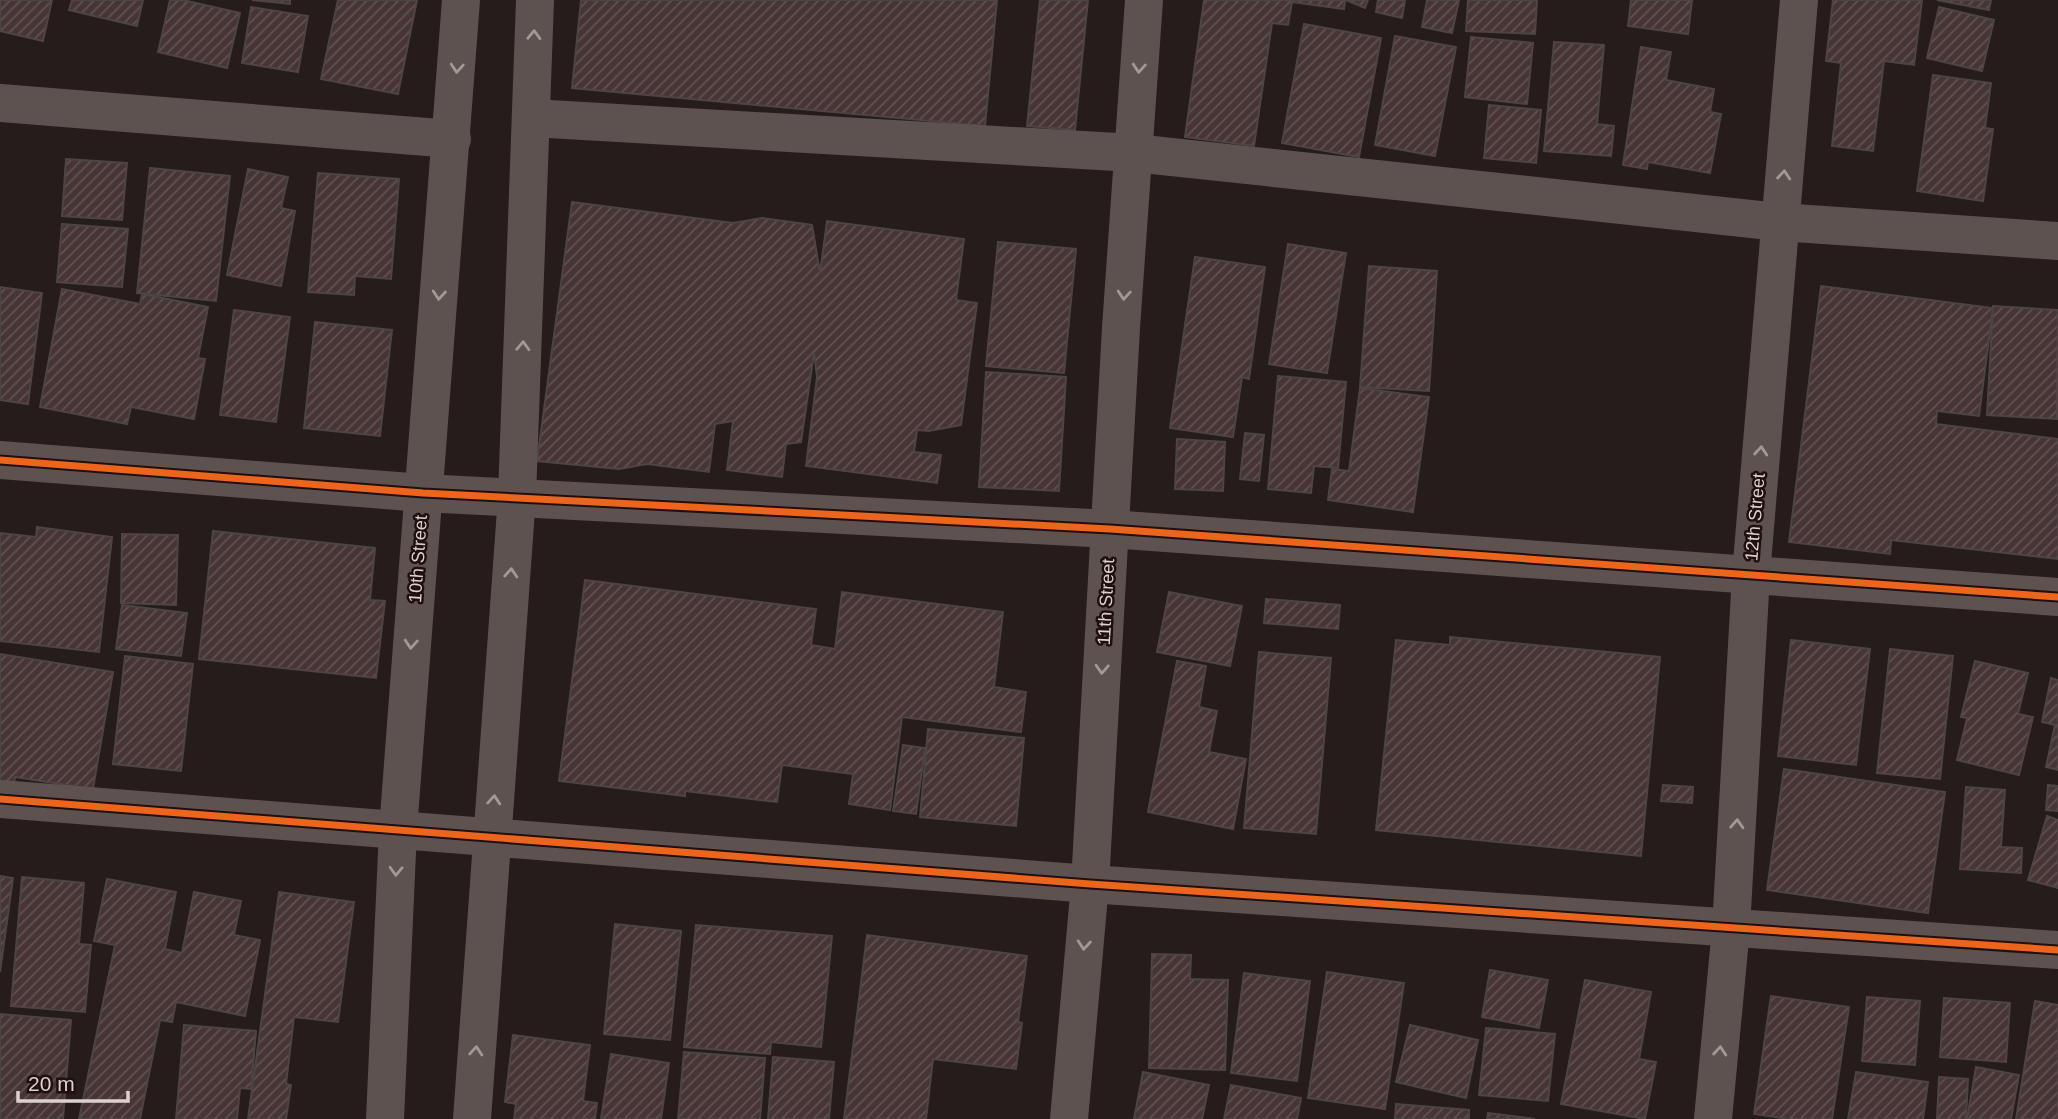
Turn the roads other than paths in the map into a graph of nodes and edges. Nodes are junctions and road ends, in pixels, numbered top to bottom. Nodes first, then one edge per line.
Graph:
1 (461, 0) edge
2 (535, 0) edge
3 (1144, 0) edge
4 (1799, 0) edge
5 (0, 103) edge
6 (532, 118) junction
7 (452, 139) junction
8 (1134, 153) junction
9 (1780, 222) junction
10 (2058, 241) edge
11 (0, 460) edge
12 (422, 493) junction
13 (517, 496) junction
14 (1110, 529) junction
15 (1751, 575) junction
16 (2058, 597) edge
17 (0, 799) edge
18 (398, 830) junction
19 (491, 839) junction
20 (1090, 884) junction
21 (1731, 929) junction
22 (2058, 950) edge
23 (385, 1119) edge
24 (472, 1119) edge
25 (1069, 1119) edge
26 (1713, 1119) edge

1 -> 7 street, 10th Street
6 -> 2 street
3 -> 8 street, 11th Street
9 -> 4 street, 12th Street
5 - 7 street
6 - 8 street
13 -> 6 street
7 -> 12 street, 10th Street
8 - 9 street
8 -> 14 street, 11th Street
9 - 10 street
15 -> 9 street, 12th Street
11 - 12 street
12 - 13 street
12 -> 18 street, 10th Street
13 - 14 street
19 -> 13 street
14 - 15 street
14 -> 20 street, 11th Street
15 - 16 street
21 -> 15 street, 12th Street
17 - 18 street
18 - 19 street
18 -> 23 street, 10th Street
19 - 20 street
24 -> 19 street
20 - 21 street
20 -> 25 street, 11th Street
21 - 22 street
26 -> 21 street, 12th Street

